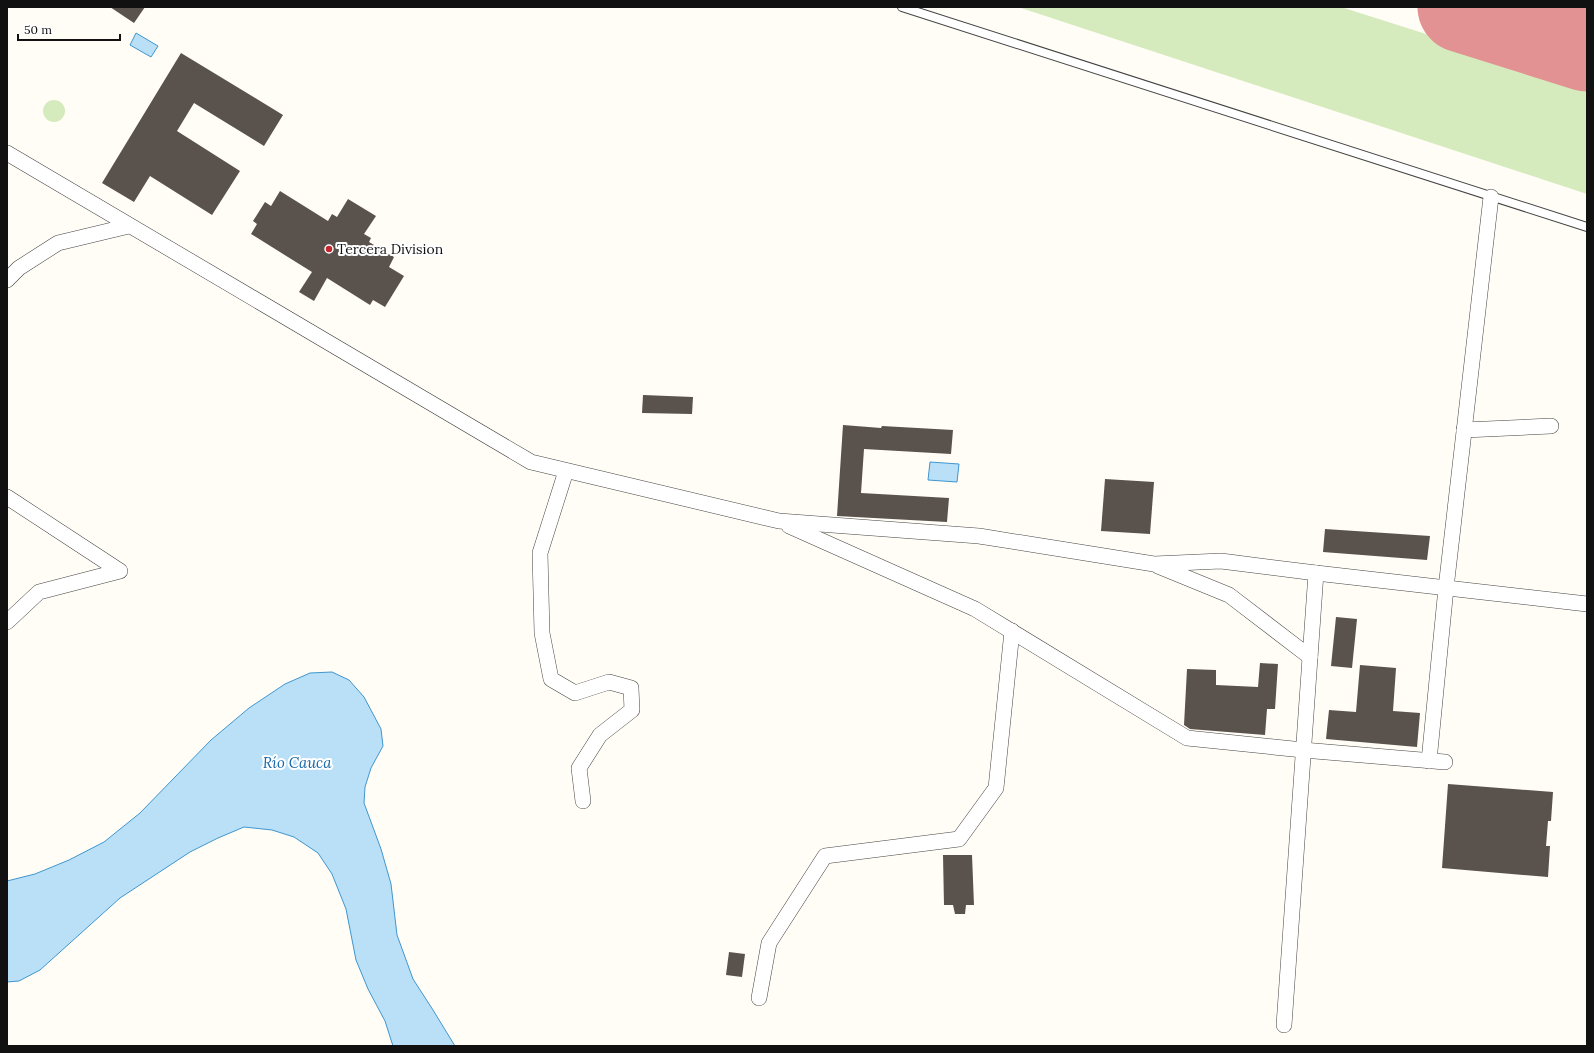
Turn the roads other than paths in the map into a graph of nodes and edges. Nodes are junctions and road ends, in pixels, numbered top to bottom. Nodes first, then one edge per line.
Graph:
1 (902, 7) edge
2 (7, 153) edge
3 (1492, 197) junction
4 (129, 226) junction
5 (1587, 227) edge
6 (7, 280) edge
7 (1551, 426) dead end
8 (1464, 430) junction
9 (566, 471) junction
10 (7, 497) edge
11 (779, 521) junction
12 (1154, 564) junction
13 (1316, 573) junction
14 (1446, 588) junction
15 (1587, 604) edge
16 (7, 622) edge
17 (1012, 631) junction
18 (1310, 657) junction
19 (1303, 750) junction
20 (1429, 761) junction
21 (1445, 762) dead end
22 (583, 801) dead end
23 (759, 998) dead end
24 (1284, 1024) dead end

1 - 3 lane
2 - 4 street
3 - 5 lane
3 - 8 street
4 - 6 street
4 - 9 street
7 - 8 street
8 - 14 street
9 - 11 street
9 - 22 street
10 - 16 street
11 - 12 street
11 - 17 street
12 - 13 street
12 - 18 street
13 - 14 street
13 - 18 street
14 - 15 street
14 - 20 street
17 - 19 street
17 - 23 street
18 - 19 street
19 - 20 street
19 - 24 street
20 - 21 street

